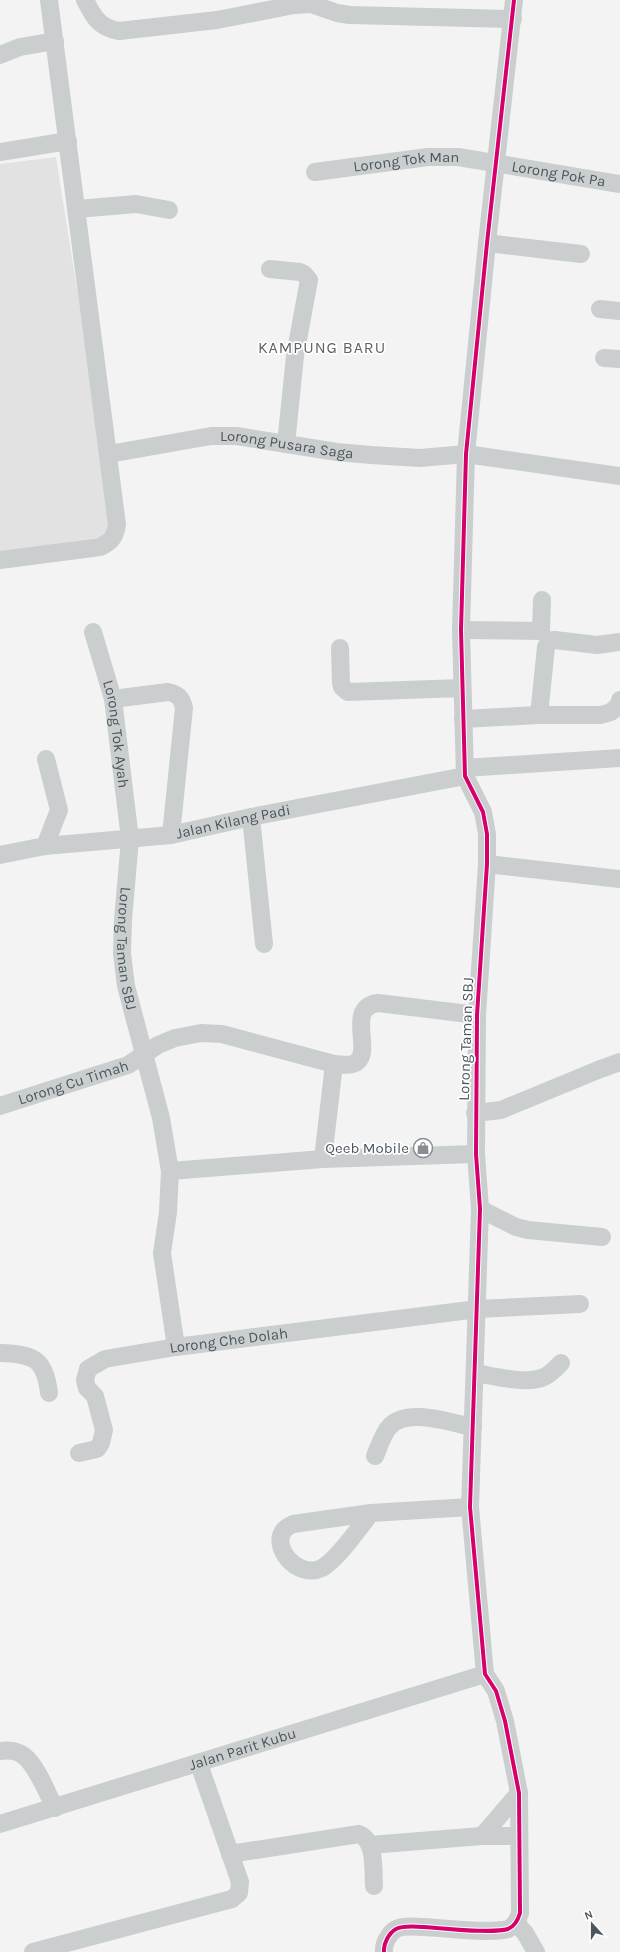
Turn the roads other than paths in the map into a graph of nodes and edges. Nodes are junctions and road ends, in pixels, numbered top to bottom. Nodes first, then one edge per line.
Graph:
1 (49, 0) edge
2 (85, 0) edge
3 (514, 0) edge
4 (513, 19) junction
5 (55, 41) junction
6 (0, 55) edge
7 (68, 141) junction
8 (0, 152) edge
9 (496, 165) junction
10 (316, 172) dead end
11 (620, 184) edge
12 (77, 209) junction
13 (169, 210) dead end
14 (487, 243) junction
15 (581, 254) dead end
16 (270, 269) dead end
17 (600, 309) dead end
18 (620, 311) edge
19 (286, 444) junction
20 (109, 454) junction
21 (466, 454) junction
22 (620, 476) edge
23 (0, 560) edge
24 (542, 600) dead end
25 (461, 630) junction
26 (93, 632) dead end
27 (620, 642) edge
28 (340, 648) dead end
29 (462, 688) junction
30 (113, 699) junction
31 (620, 700) edge
32 (539, 715) junction
33 (462, 719) junction
34 (620, 758) edge
35 (46, 759) dead end
36 (465, 772) junction
37 (251, 817) junction
38 (171, 835) junction
39 (130, 839) junction
40 (45, 846) junction
41 (0, 855) edge
42 (487, 864) junction
43 (620, 879) edge
44 (264, 944) dead end
45 (477, 1014) junction
46 (144, 1055) junction
47 (620, 1062) edge
48 (334, 1064) junction
49 (0, 1106) edge
50 (475, 1113) junction
51 (476, 1154) junction
52 (323, 1159) junction
53 (170, 1171) junction
54 (480, 1209) junction
55 (602, 1237) dead end
56 (580, 1304) dead end
57 (478, 1309) junction
58 (176, 1347) junction
59 (0, 1353) edge
60 (561, 1363) dead end
61 (475, 1373) junction
62 (50, 1393) dead end
63 (473, 1427) junction
64 (79, 1453) dead end
65 (375, 1456) dead end
66 (470, 1507) junction
67 (371, 1513) junction
68 (485, 1674) junction
69 (0, 1751) edge
70 (199, 1764) junction
71 (519, 1793) junction
72 (55, 1808) junction
73 (1, 1821) edge
74 (482, 1836) junction
75 (519, 1836) junction
76 (370, 1845) junction
77 (230, 1854) junction
78 (374, 1886) dead end
79 (516, 1924) junction
80 (33, 1952) edge
81 (384, 1952) edge
82 (536, 1952) edge

1 - 5 street
2 - 4 street
3 - 4 street
4 - 9 street
5 - 6 street
5 - 7 street
7 - 8 street
7 - 12 street
9 - 10 street, Lorong Tok Man
9 - 11 street, Lorong Pok Pa
9 - 14 street
12 - 13 street
12 - 20 street
14 - 15 street
14 - 21 street
16 - 19 street
17 - 18 street
19 - 20 street, Lorong Pusara Saga
19 - 21 street, Lorong Pusara Saga
20 - 23 street
21 - 22 street, Lorong Pusara Saga
21 - 25 street
24 - 25 street
25 - 29 street
26 - 30 street, Lorong Tok Ayah
27 - 32 street
28 - 29 street
29 - 33 street
30 - 38 street
30 - 39 street, Lorong Tok Ayah
31 - 32 street
32 - 33 street
33 - 36 street
34 - 36 street, Jalan Kilang Padi
35 - 40 street
36 - 37 street, Jalan Kilang Padi
36 - 42 street, Lorong Taman SBJ
37 - 38 street, Jalan Kilang Padi
37 - 44 street
38 - 39 street, Jalan Kilang Padi
39 - 40 street, Jalan Kilang Padi
39 - 46 street, Lorong Taman SBJ
40 - 41 street, Jalan Kilang Padi
42 - 43 street
42 - 45 street, Lorong Taman SBJ
45 - 48 street, Lorong Cu Timah
45 - 50 street, Lorong Taman SBJ
46 - 48 street, Lorong Cu Timah
46 - 49 street, Lorong Cu Timah
46 - 53 street, Lorong Taman SBJ
47 - 50 street
48 - 52 street
50 - 51 street, Lorong Taman SBJ
51 - 52 street
51 - 54 street, Lorong Taman SBJ
52 - 53 street
53 - 58 street, Lorong Taman SBJ
54 - 55 street
54 - 57 street, Lorong Taman SBJ
56 - 57 street, Lorong Che Dolah
57 - 58 street, Lorong Che Dolah
57 - 61 street, Lorong Taman SBJ
58 - 64 street, Lorong Che Dolah
59 - 62 street
60 - 61 street
61 - 63 street, Lorong Taman SBJ
63 - 65 street
63 - 66 street, Lorong Taman SBJ
66 - 67 street
66 - 68 street, Lorong Taman SBJ
67 - 67 street
68 - 70 street, Jalan Parit Kubu
68 - 71 street
69 - 72 street
70 - 72 street, Jalan Parit Kubu
70 - 77 street
71 - 74 street
71 - 75 street
72 - 73 street, Jalan Parit Kubu
74 - 75 street
74 - 76 street
75 - 79 street
76 - 77 street
76 - 78 street
77 - 80 street
79 - 81 street
79 - 82 street

